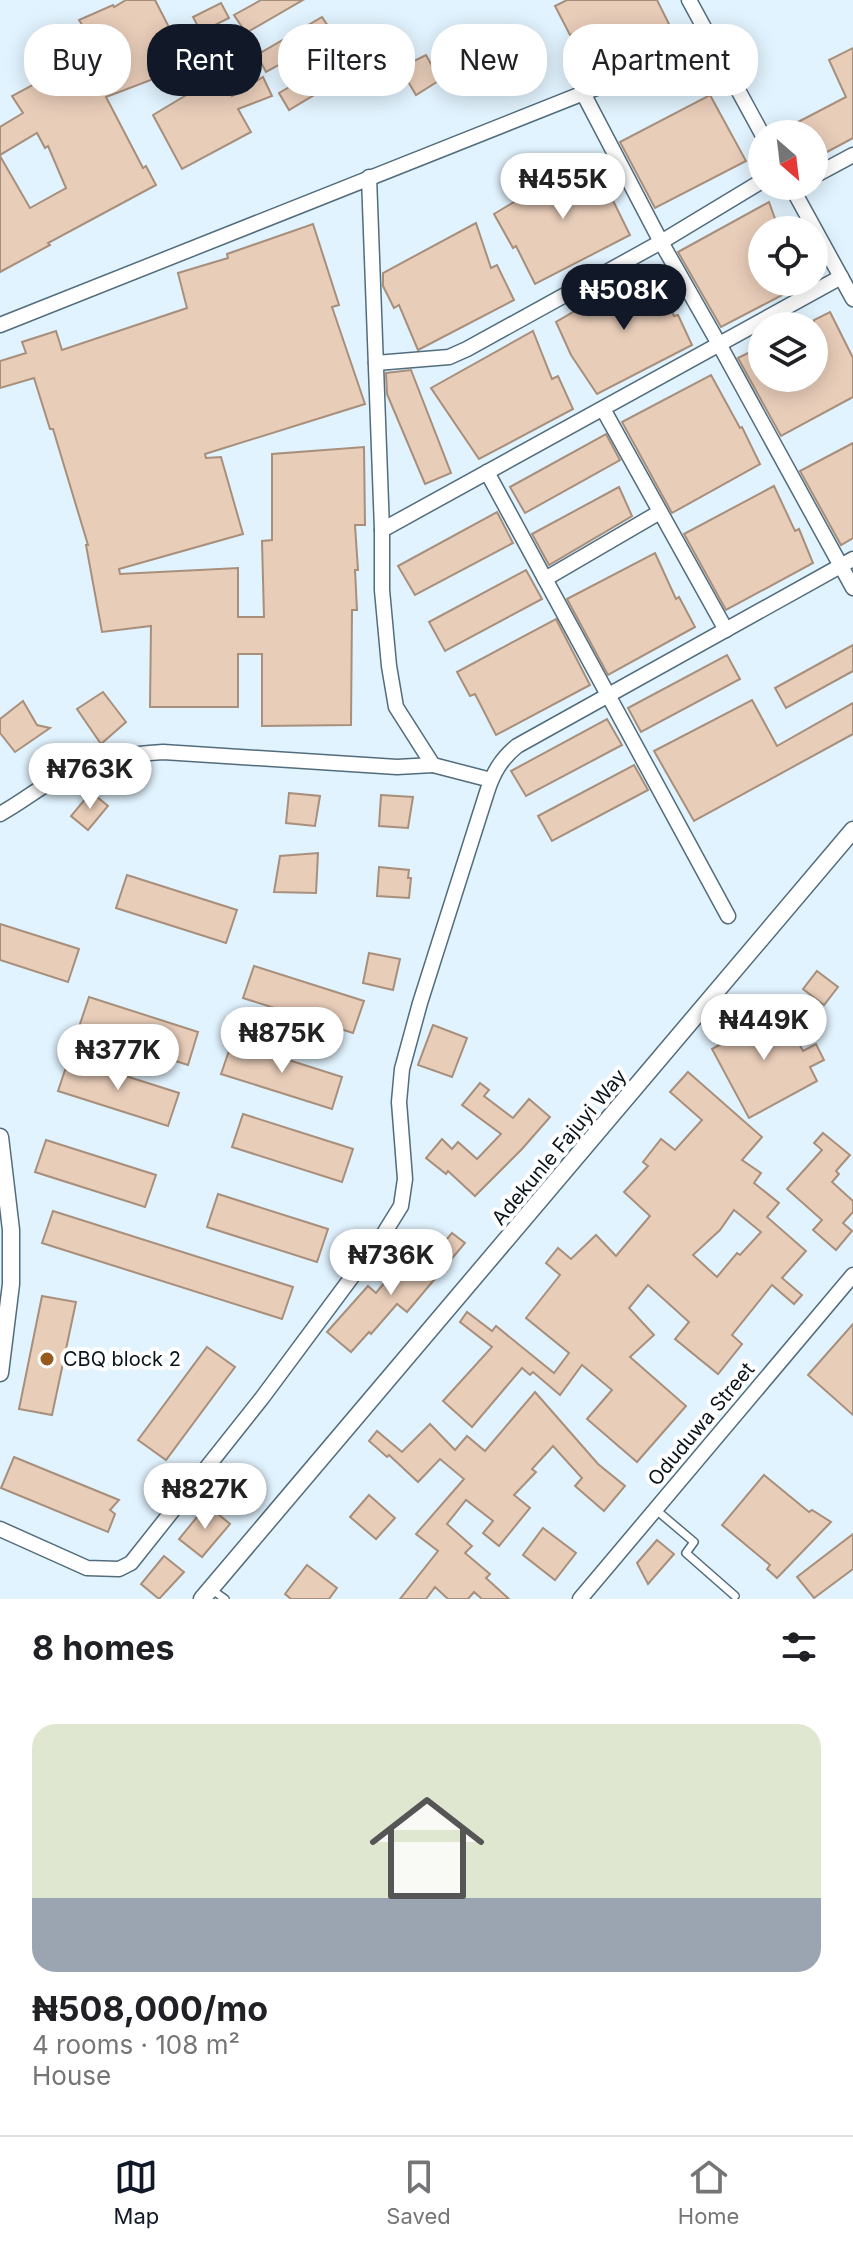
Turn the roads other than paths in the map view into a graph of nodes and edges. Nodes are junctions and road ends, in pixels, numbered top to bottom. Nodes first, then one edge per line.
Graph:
1 (689, 0) edge
2 (702, 24) edge
3 (575, 96) edge
4 (585, 96) edge
5 (741, 96) edge
6 (754, 120) edge
7 (853, 155) edge
8 (828, 168) edge
9 (369, 177) junction
10 (748, 189) edge
11 (800, 200) edge
12 (661, 242) junction
13 (841, 277) junction
14 (853, 299) edge
15 (0, 325) edge
16 (719, 344) junction
17 (376, 363) junction
18 (603, 409) junction
19 (487, 472) junction
20 (660, 512) junction
21 (382, 530) junction
22 (847, 563) edge
23 (545, 579) junction
24 (853, 588) edge
25 (726, 630) junction
26 (608, 696) junction
27 (433, 765) junction
28 (491, 780) junction
29 (0, 814) edge
30 (851, 837) edge
31 (728, 916) dead end
32 (0, 1137) edge
33 (853, 1275) edge
34 (0, 1373) edge
35 (655, 1509) junction
36 (0, 1529) edge
37 (212, 1596) edge
38 (735, 1596) dead end
39 (580, 1599) edge

1 - 2 street
3 - 9 street
4 - 12 street
5 - 6 street
7 - 8 street
9 - 15 street
9 - 17 street
10 - 12 street
11 - 13 street
12 - 16 street
12 - 17 street
13 - 14 street
13 - 16 street
16 - 18 street
16 - 22 street
17 - 21 street
18 - 19 street
18 - 20 street
19 - 21 street
19 - 23 street
20 - 23 street
20 - 25 street
21 - 27 street
22 - 24 street
22 - 25 street
23 - 26 street
25 - 26 street
26 - 28 street
26 - 31 street
27 - 28 street
27 - 29 street
28 - 36 street
30 - 37 street, Adekunle Fajuyi Way
32 - 34 street
33 - 35 street, Oduduwa Street
35 - 38 lane
35 - 39 street, Oduduwa Street

